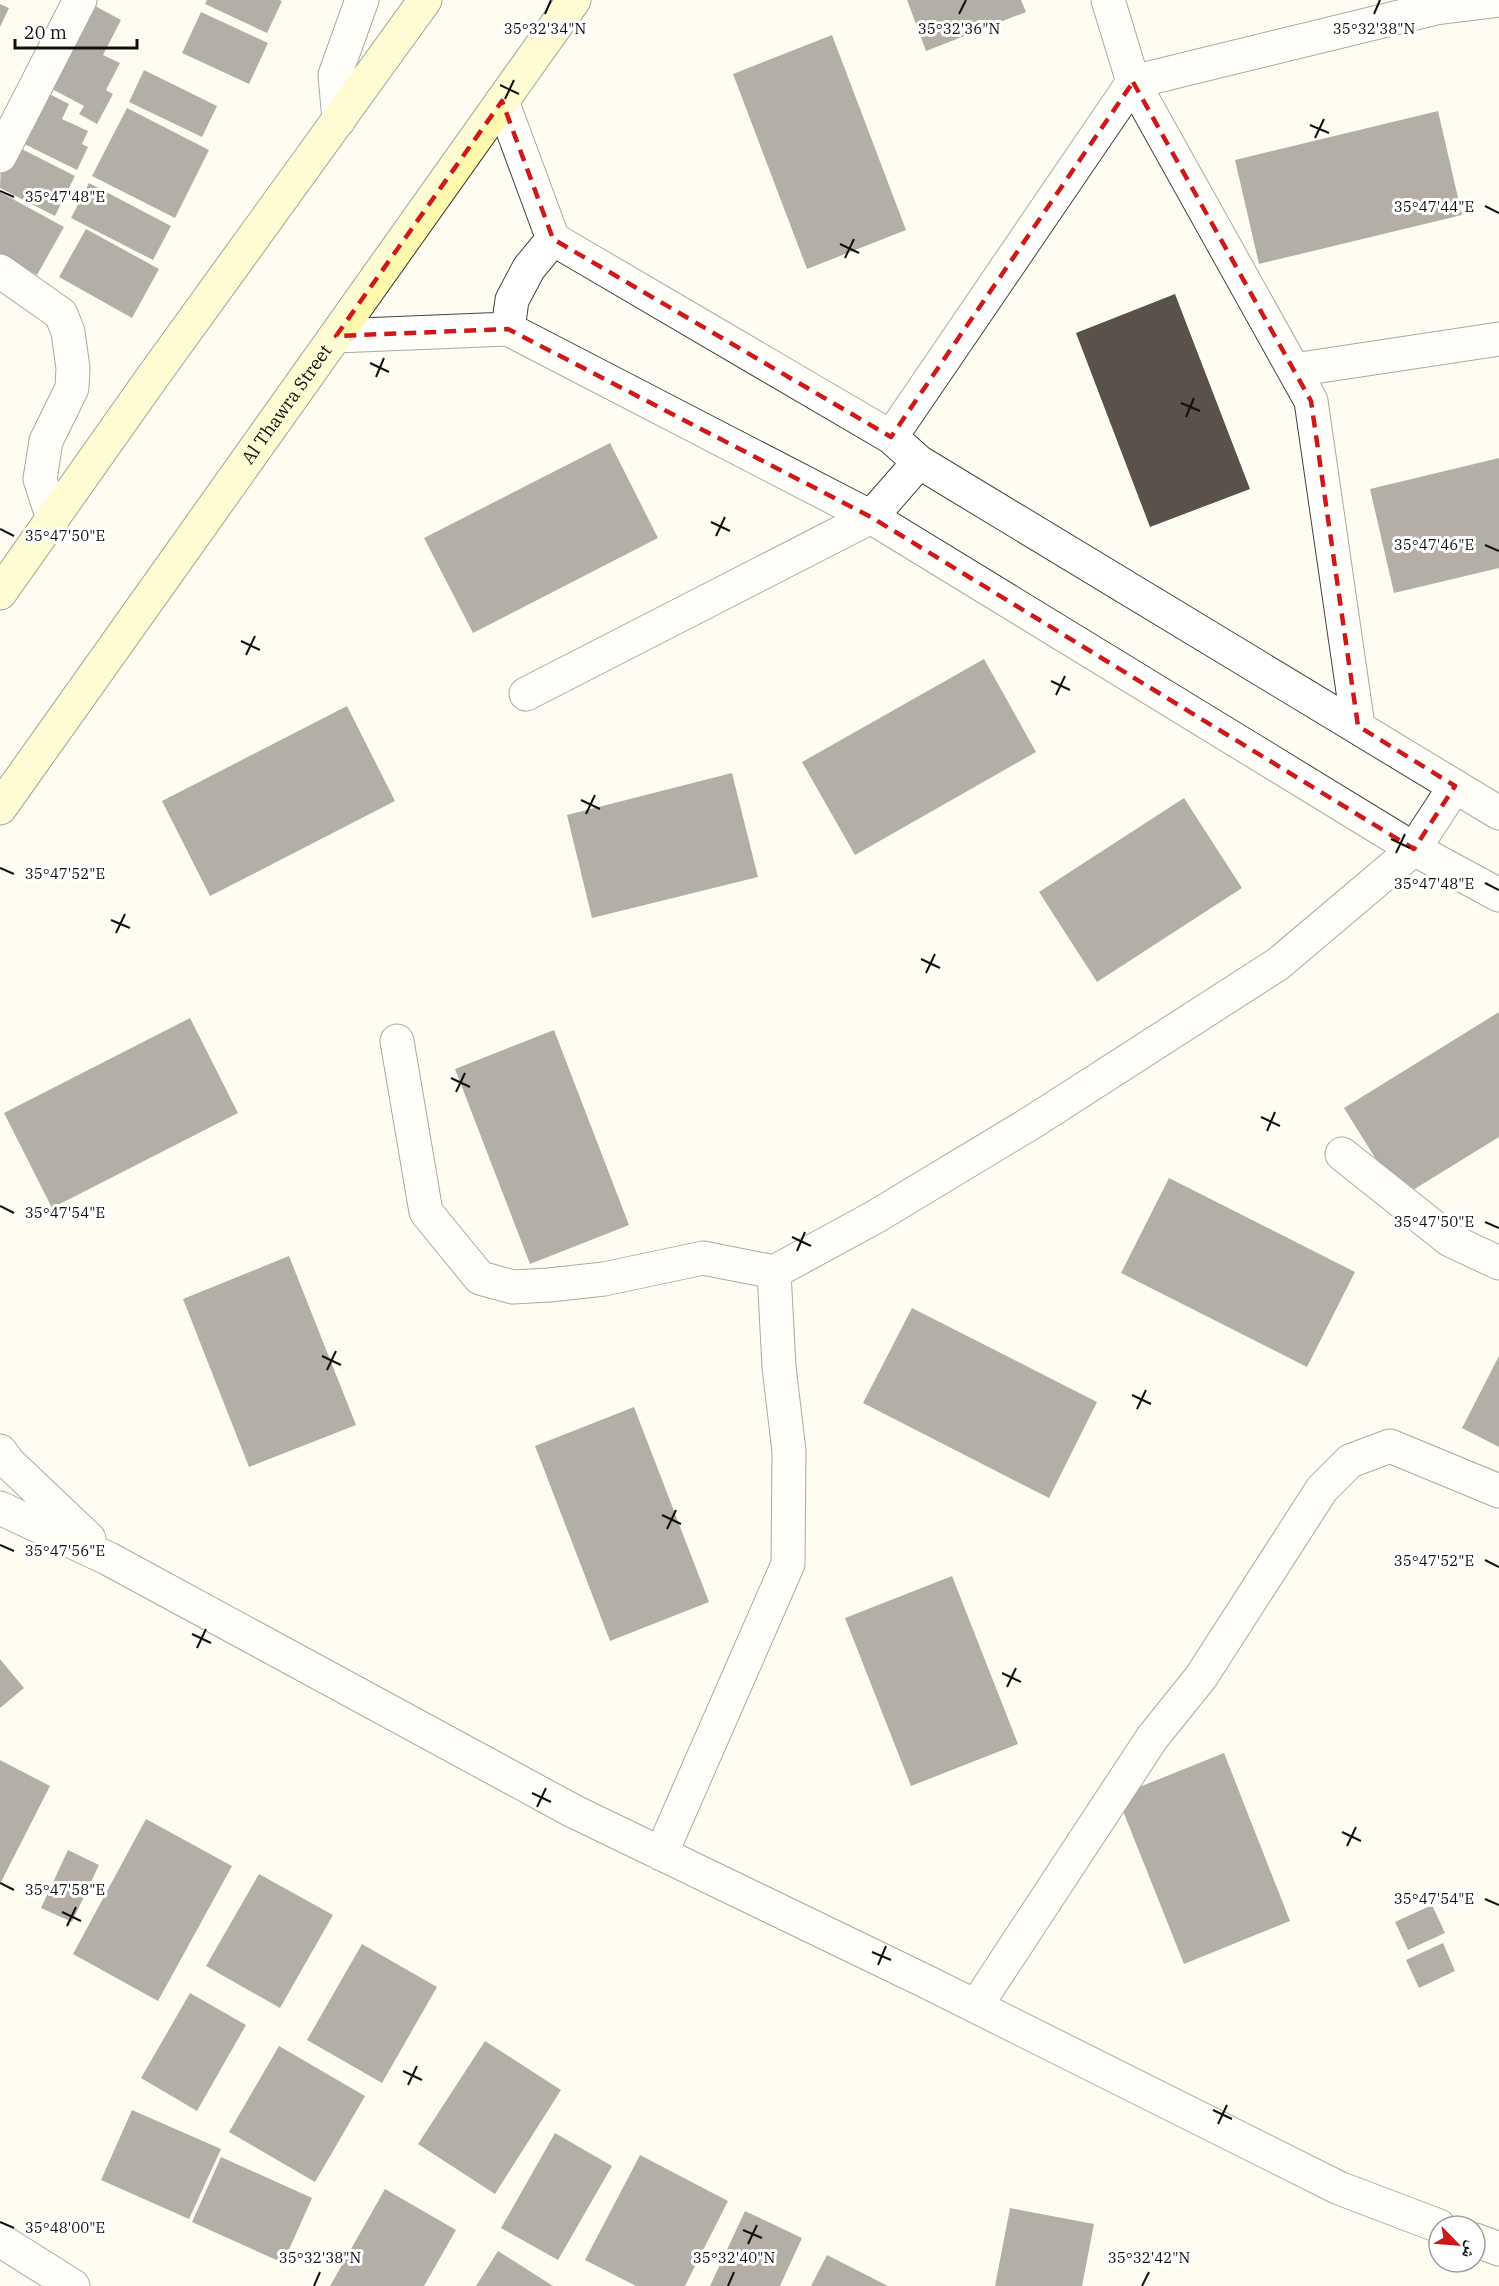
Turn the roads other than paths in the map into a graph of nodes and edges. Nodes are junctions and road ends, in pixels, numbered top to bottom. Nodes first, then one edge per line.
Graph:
1 (80, 0) edge
2 (362, 0) edge
3 (425, 0) edge
4 (574, 0) edge
5 (1108, 0) edge
6 (1499, 0) edge
7 (1133, 82) junction
8 (502, 101) junction
9 (339, 120) junction
10 (0, 156) edge
11 (553, 239) junction
12 (0, 271) edge
13 (508, 329) junction
14 (336, 336) junction
15 (1499, 339) edge
16 (1294, 370) junction
17 (891, 437) junction
18 (919, 462) junction
19 (871, 517) junction
20 (52, 519) junction
21 (0, 593) edge
22 (526, 694) dead end
23 (1358, 726) junction
24 (1455, 786) junction
25 (0, 808) edge
26 (1499, 813) edge
27 (1414, 849) junction
28 (1499, 895) edge
29 (397, 1041) dead end
30 (1342, 1154) dead end
31 (1499, 1263) edge
32 (774, 1272) junction
33 (0, 1451) edge
34 (1499, 1491) edge
35 (0, 1508) edge
36 (109, 1559) junction
37 (661, 1854) junction
38 (976, 2006) junction
39 (1427, 2221) edge
40 (0, 2240) edge
41 (74, 2286) edge

1 - 10 street
2 - 9 street
3 - 9 main road
4 - 8 main road, Al Thawra Street
5 - 7 street
6 - 7 street
7 - 16 street
7 - 17 street
8 - 11 street
8 - 14 main road, Al Thawra Street
9 - 20 main road
11 - 13 street
11 - 17 street
12 - 20 street
13 - 14 street
13 - 19 street
14 - 25 main road, Al Thawra Street
15 - 16 street
16 - 23 street
17 - 18 street
18 - 19 street
18 - 23 street
19 - 22 street
19 - 27 street
20 - 21 main road
23 - 24 street
24 - 26 street
24 - 27 street
27 - 28 street
27 - 32 street
29 - 32 street
30 - 31 street
32 - 37 street
33 - 36 street
34 - 38 street
35 - 36 street
36 - 37 street
37 - 38 street
38 - 39 street
40 - 41 street

